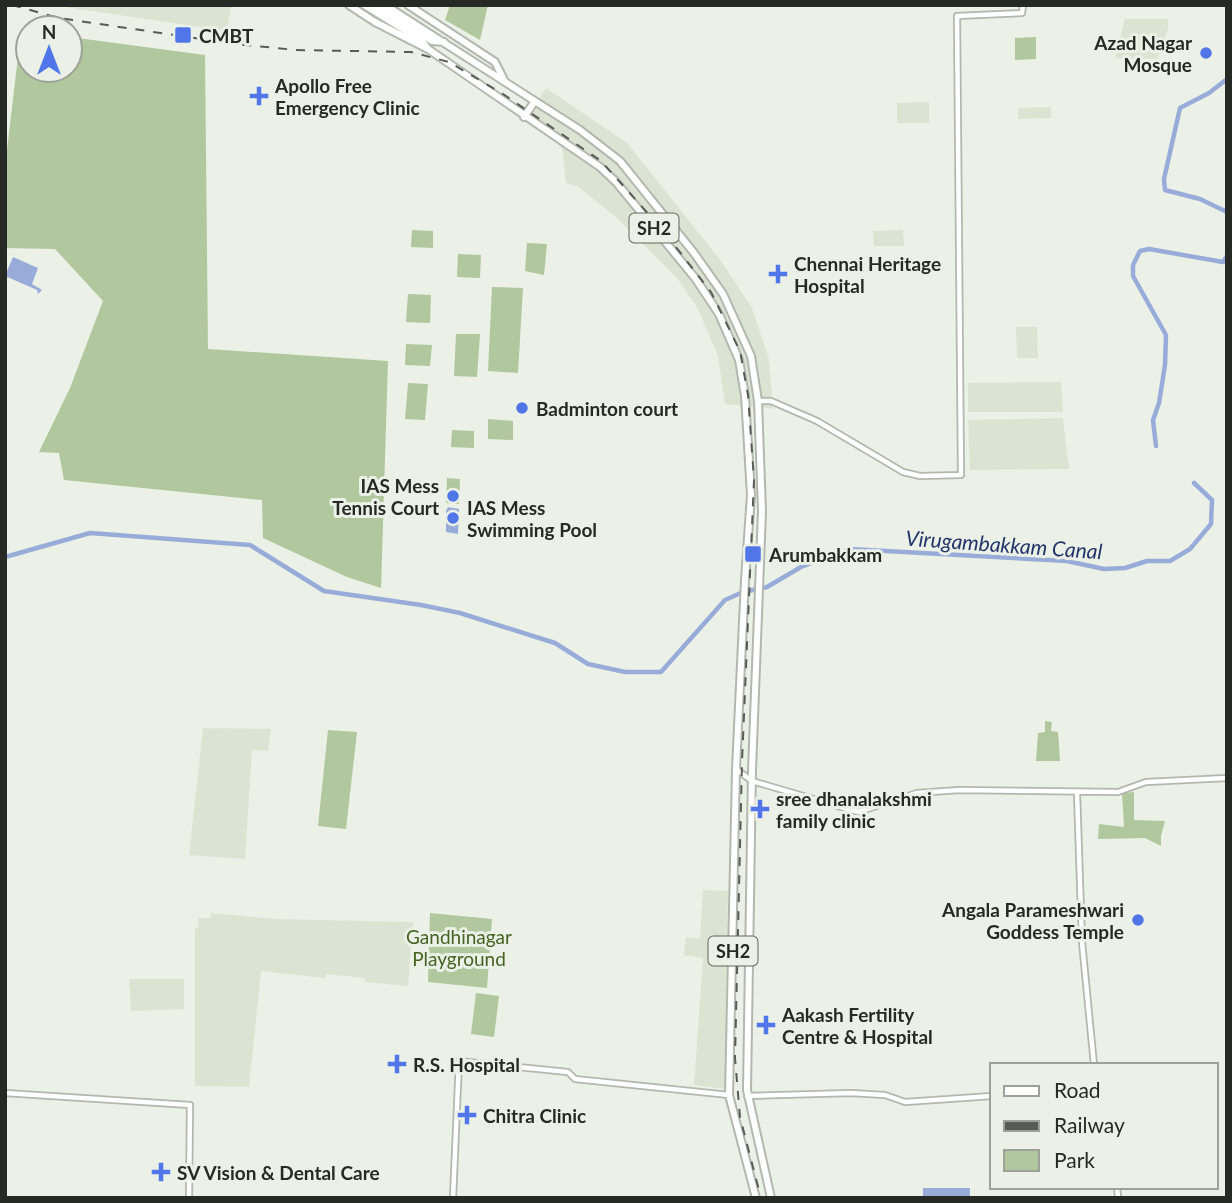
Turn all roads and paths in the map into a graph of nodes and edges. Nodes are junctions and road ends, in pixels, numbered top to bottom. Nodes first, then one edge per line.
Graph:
1 (349, 5) edge
2 (364, 5) edge
3 (374, 5) edge
4 (385, 5) edge
5 (408, 5) edge
6 (1023, 5) edge
7 (444, 43) junction
8 (428, 49) junction
9 (505, 81) junction
10 (535, 101) junction
11 (524, 117) junction
12 (758, 401) junction
13 (746, 569) junction
14 (761, 569) junction
15 (736, 769) junction
16 (1227, 778) edge
17 (752, 781) junction
18 (1077, 793) junction
19 (732, 959) junction
20 (748, 960) junction
21 (1094, 1063) edge
22 (5, 1093) edge
23 (729, 1095) junction
24 (747, 1096) junction
25 (990, 1096) edge
26 (189, 1198) edge
27 (453, 1198) edge
28 (756, 1198) edge
29 (771, 1198) edge

1 - 8 main road, SH2
2 - 8 main road
3 - 7 main road
4 - 7 main road, SH2
5 - 9 main road
6 - 12 street
7 - 9 main road, SH2
8 - 11 main road, SH2
9 - 10 main road, SH2
10 - 11 main road
10 - 12 main road, SH2
11 - 13 main road, SH2
12 - 14 main road, SH2
13 - 14 main road
13 - 15 main road, SH2
14 - 17 main road, SH2
15 - 17 street
15 - 19 main road, SH2
16 - 18 street
17 - 18 street
17 - 20 main road, SH2
18 - 21 street
19 - 20 main road
19 - 23 main road, SH2
20 - 24 main road, SH2
22 - 26 street
23 - 27 street
23 - 28 main road, SH2
24 - 25 street
24 - 29 main road, SH2

